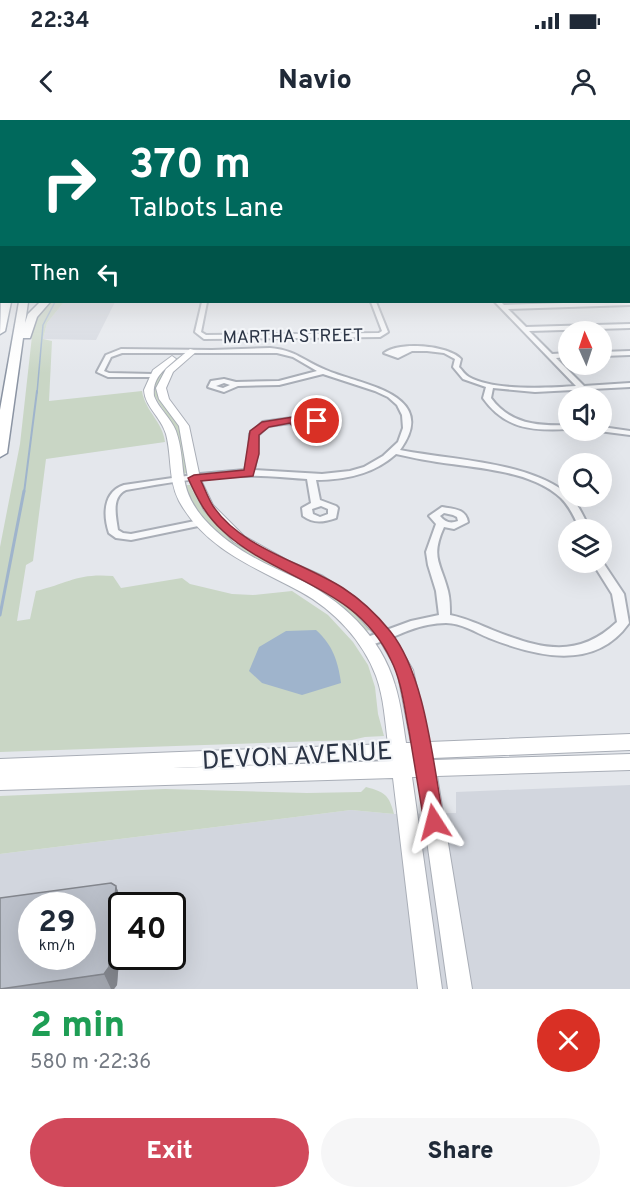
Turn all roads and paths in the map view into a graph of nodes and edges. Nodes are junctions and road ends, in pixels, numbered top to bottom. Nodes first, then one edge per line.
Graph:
1 (6, 303) edge
2 (23, 303) edge
3 (44, 303) edge
4 (204, 303) edge
5 (373, 303) edge
6 (499, 303) edge
7 (630, 303) edge
8 (504, 307) junction
9 (630, 326) edge
10 (525, 329) junction
11 (0, 332) edge
12 (188, 351) junction
13 (409, 351) dead end
14 (630, 352) edge
15 (612, 353) edge
16 (551, 356) junction
17 (558, 356) edge
18 (322, 372) junction
19 (153, 376) junction
20 (10, 383) junction
21 (234, 384) dead end
22 (630, 386) edge
23 (490, 387) junction
24 (558, 387) edge
25 (581, 387) joint
26 (293, 420) dead end
27 (558, 428) edge
28 (612, 432) edge
29 (630, 436) edge
30 (396, 451) junction
31 (0, 453) edge
32 (249, 473) junction
33 (194, 478) junction
34 (311, 479) junction
35 (177, 480) junction
36 (316, 504) dead end
37 (579, 519) edge
38 (200, 523) junction
39 (441, 524) dead end
40 (604, 573) edge
41 (445, 619) junction
42 (626, 624) edge
43 (385, 635) junction
44 (366, 642) junction
45 (630, 742) edge
46 (424, 759) junction
47 (400, 760) junction
48 (630, 762) edge
49 (0, 767) edge
50 (0, 782) edge
51 (430, 989) edge
52 (460, 989) edge

1 - 11 highway
2 - 20 highway
3 - 20 highway
4 - 5 street, MARTHA STREET
6 - 8 street
7 - 8 street
8 - 10 street
9 - 10 street
10 - 16 street
12 - 18 street
12 - 19 street
12 - 19 street
12 - 33 street
13 - 23 street
14 - 15 street
16 - 17 street
16 - 25 street
18 - 21 street
18 - 30 street
19 - 35 street
20 - 31 highway
22 - 25 street
23 - 24 street
23 - 27 street
26 - 32 street
28 - 29 street
30 - 34 street
30 - 37 street
32 - 33 street
32 - 34 street
33 - 35 street
33 - 43 street
34 - 36 street
35 - 38 street
35 - 38 street
38 - 44 street
39 - 41 street
40 - 42 street
41 - 42 street
41 - 43 street
43 - 44 street
43 - 46 street
44 - 47 street
45 - 46 street, DEVON AVENUE
46 - 47 street, DEVON AVENUE
46 - 48 street, DEVON AVENUE
46 - 52 street
47 - 49 street, DEVON AVENUE
47 - 50 street, DEVON AVENUE
47 - 51 street

